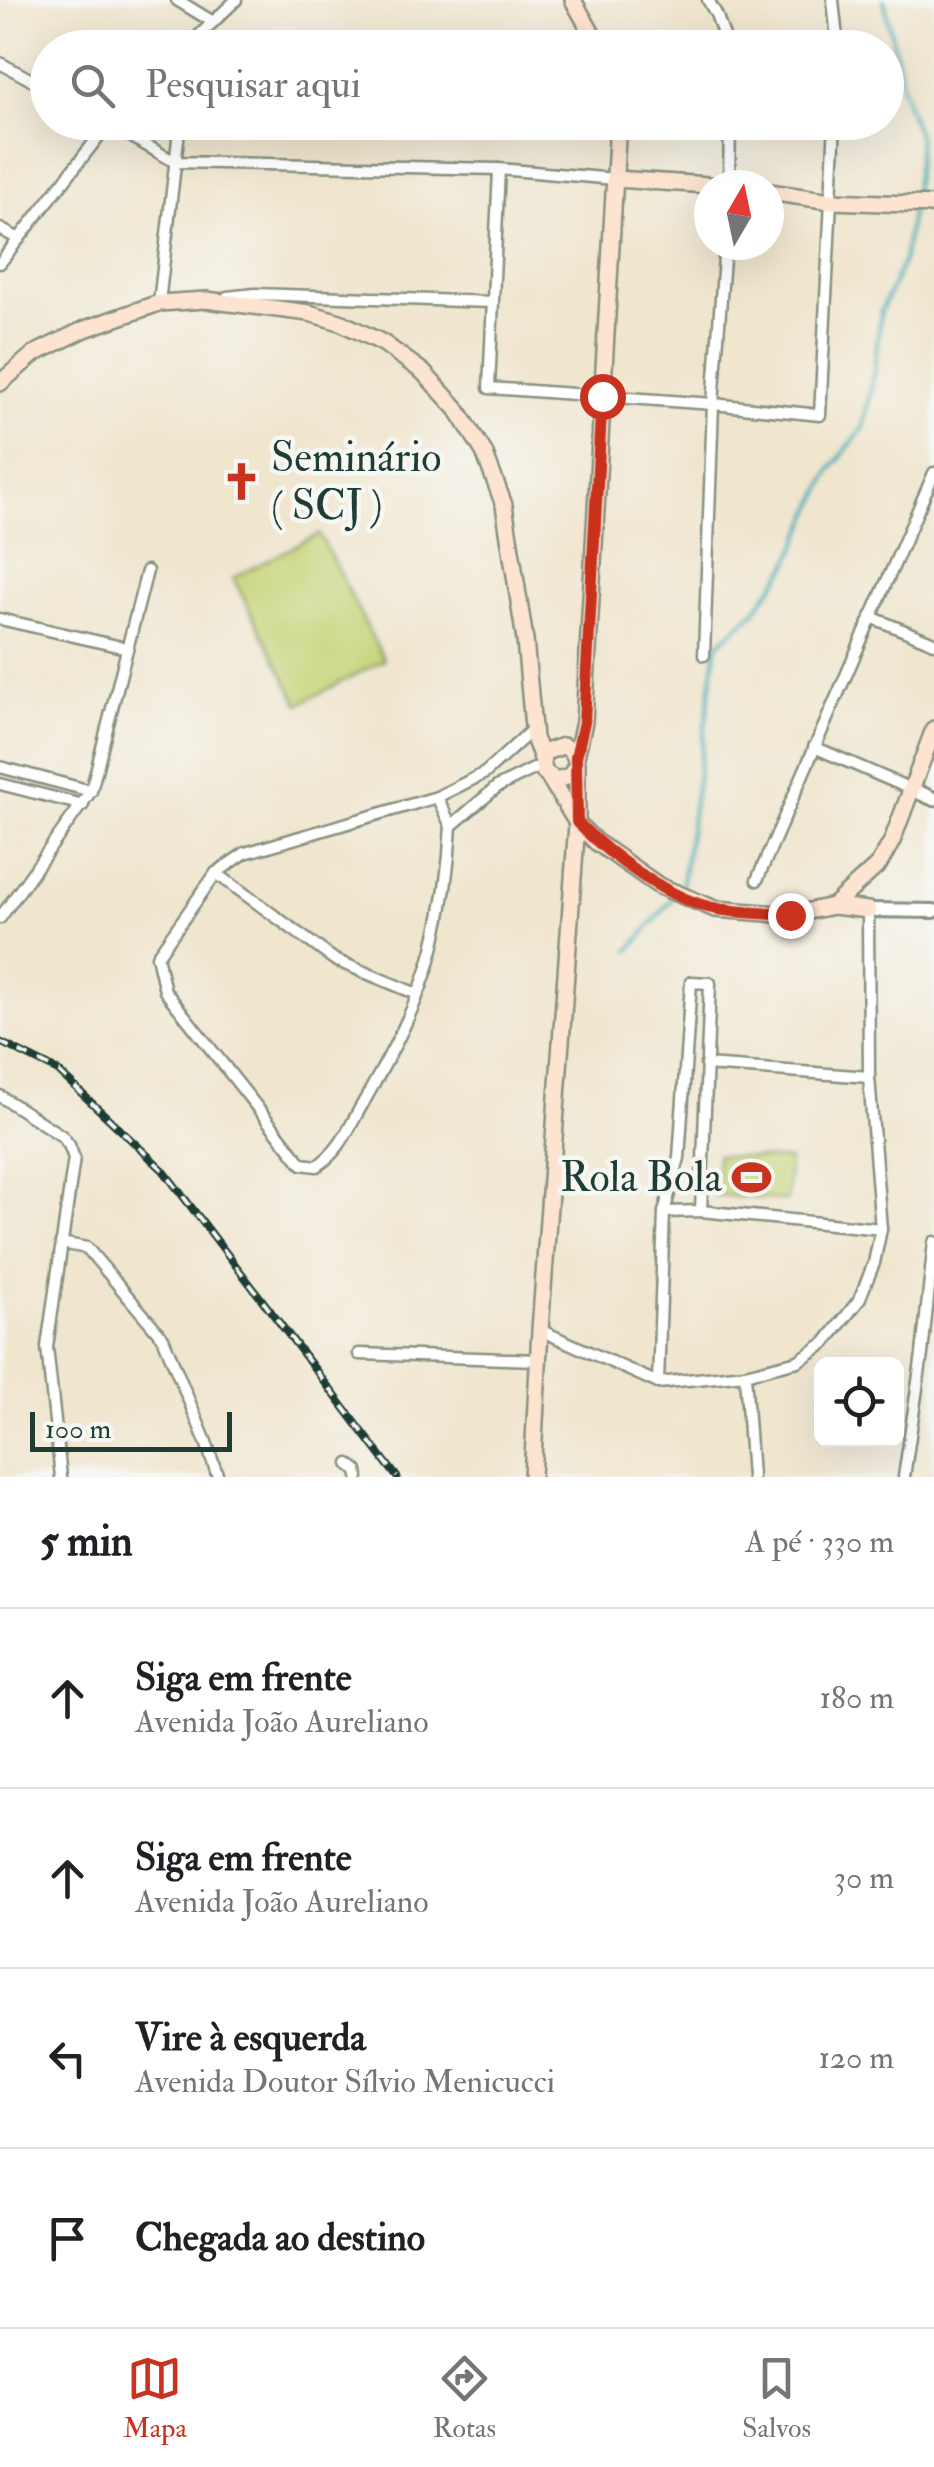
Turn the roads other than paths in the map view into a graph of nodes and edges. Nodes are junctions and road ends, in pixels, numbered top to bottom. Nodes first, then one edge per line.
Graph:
1 (176, 0) edge
2 (236, 0) edge
3 (573, 0) edge
4 (708, 0) edge
5 (833, 0) edge
6 (213, 22) junction
7 (205, 30) edge
8 (590, 30) edge
9 (722, 30) edge
10 (836, 30) edge
11 (0, 63) edge
12 (30, 80) edge
13 (95, 140) edge
14 (137, 140) edge
15 (178, 140) edge
16 (617, 140) edge
17 (730, 140) edge
18 (834, 140) edge
19 (175, 162) junction
20 (499, 169) junction
21 (729, 170) edge
22 (615, 179) junction
23 (694, 184) edge
24 (784, 194) edge
25 (830, 201) junction
26 (934, 205) edge
27 (0, 229) edge
28 (19, 240) junction
29 (724, 260) edge
30 (0, 263) edge
31 (206, 300) junction
32 (491, 302) junction
33 (159, 303) junction
34 (0, 383) edge
35 (602, 396) junction
36 (713, 404) junction
37 (934, 473) edge
38 (931, 487) edge
39 (147, 571) dead end
40 (871, 617) junction
41 (0, 618) edge
42 (934, 643) edge
43 (126, 648) junction
44 (704, 655) dead end
45 (536, 724) junction
46 (934, 729) edge
47 (814, 747) junction
48 (557, 759) junction
49 (0, 767) edge
50 (485, 773) junction
51 (32, 776) junction
52 (0, 784) edge
53 (497, 786) junction
54 (912, 788) junction
55 (28, 791) junction
56 (92, 791) junction
57 (436, 797) junction
58 (934, 799) edge
59 (83, 805) junction
60 (577, 822) junction
61 (451, 826) junction
62 (216, 873) junction
63 (757, 880) dead end
64 (833, 906) junction
65 (868, 910) junction
66 (934, 911) edge
67 (0, 918) edge
68 (418, 994) junction
69 (706, 1065) junction
70 (869, 1077) junction
71 (0, 1096) edge
72 (700, 1211) junction
73 (664, 1212) junction
74 (881, 1229) junction
75 (934, 1242) edge
76 (61, 1243) junction
77 (540, 1330) junction
78 (359, 1354) dead end
79 (928, 1355) edge
80 (538, 1360) junction
81 (745, 1374) junction
82 (658, 1383) junction
83 (350, 1464) dead end
84 (61, 1477) edge
85 (218, 1477) edge
86 (358, 1477) edge
87 (532, 1477) edge
88 (752, 1477) edge
89 (904, 1477) edge

1 - 6 street
2 - 6 street
3 - 8 main road
4 - 9 street
5 - 10 street
6 - 7 street
11 - 12 street
13 - 28 street
14 - 19 street
15 - 19 street
16 - 22 main road
17 - 21 street
18 - 25 street
19 - 20 street
19 - 33 street
20 - 22 street
20 - 32 street
22 - 23 main road
22 - 35 main road
24 - 25 main road
25 - 26 main road
25 - 36 street
27 - 28 street
28 - 30 street
29 - 36 street
31 - 32 street
31 - 33 main road
31 - 45 main road
32 - 35 street
33 - 34 main road
35 - 36 street
35 - 48 main road
36 - 44 street
37 - 38 street
38 - 40 street
39 - 43 street
40 - 42 street
40 - 47 street
41 - 43 street
43 - 56 street
45 - 48 main road
45 - 50 street
46 - 54 main road
47 - 54 street
47 - 63 street
48 - 53 street
48 - 60 main road
48 - 60 main road
49 - 51 street
50 - 53 street
50 - 57 street
51 - 55 street
51 - 56 street
52 - 55 street
53 - 61 street
54 - 58 street
54 - 64 main road
55 - 59 street
56 - 59 street
57 - 61 street
57 - 62 street
59 - 67 street
60 - 64 main road
60 - 77 main road
61 - 68 street
62 - 68 street
62 - 68 street
64 - 65 main road
65 - 66 street
65 - 70 street
69 - 70 street
69 - 72 street
69 - 73 street
70 - 74 street
71 - 76 street
72 - 73 street
72 - 74 street
73 - 82 street
74 - 81 street
75 - 79 street
76 - 84 street
76 - 85 street
77 - 80 main road
77 - 82 street
78 - 80 street
79 - 89 street
80 - 87 main road
81 - 82 street
81 - 88 street
83 - 86 street

